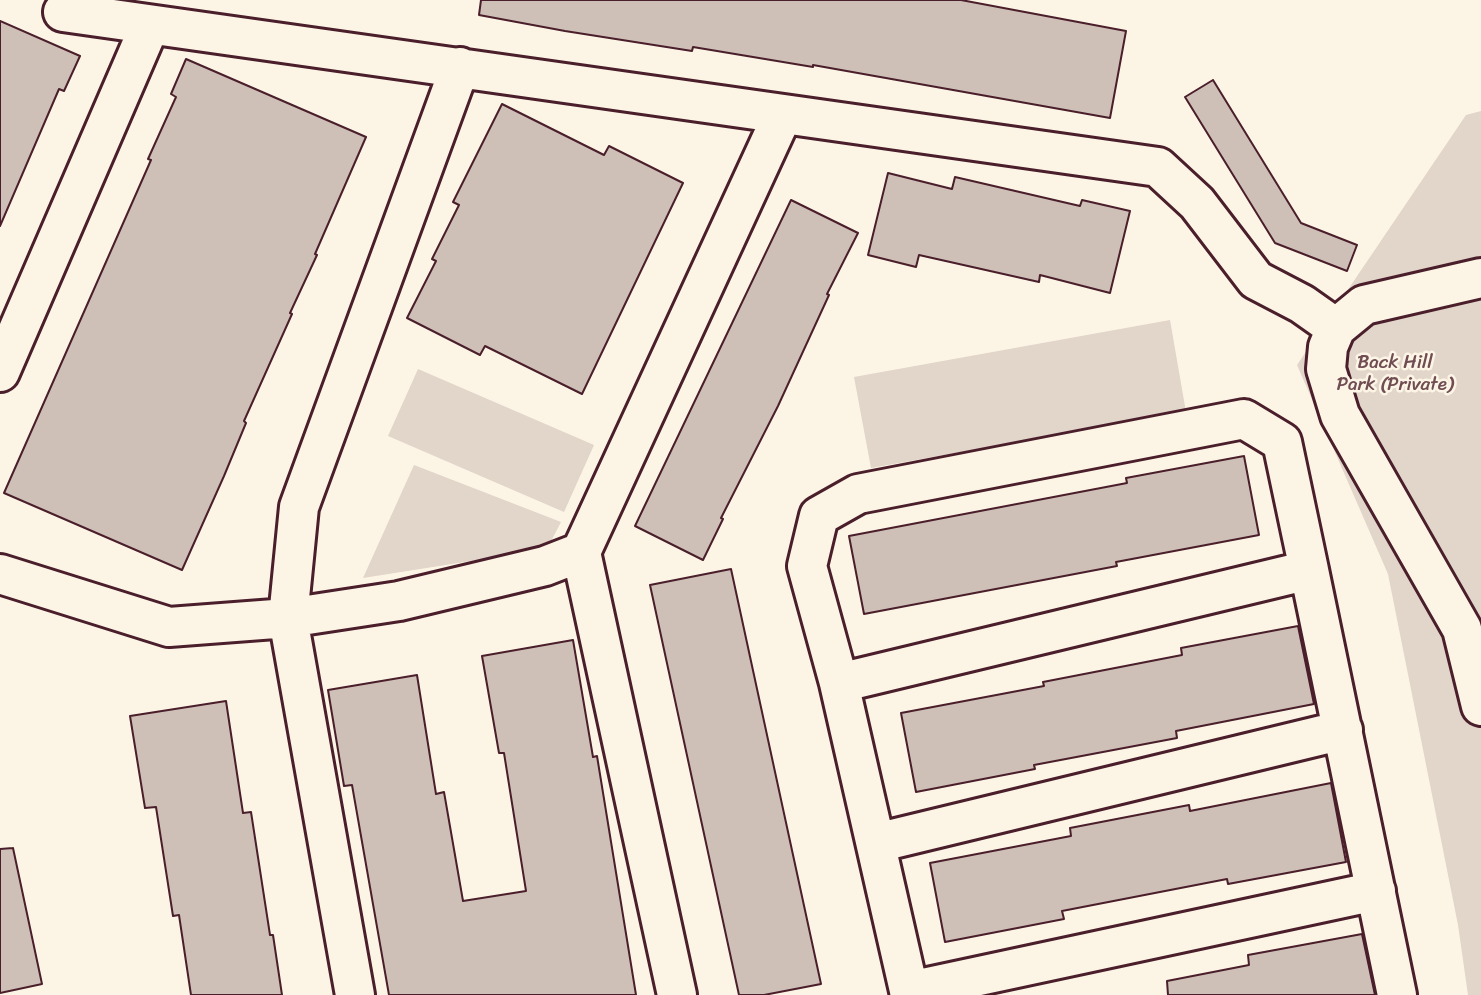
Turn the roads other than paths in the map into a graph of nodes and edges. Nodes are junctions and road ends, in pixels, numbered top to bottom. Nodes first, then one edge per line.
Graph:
1 (63, 12) dead end
2 (150, 24) junction
3 (460, 67) junction
4 (783, 114) junction
5 (1481, 278) edge
6 (1336, 328) junction
7 (0, 372) edge
8 (582, 552) junction
9 (1310, 570) junction
10 (0, 574) edge
11 (288, 618) junction
12 (839, 683) junction
13 (1481, 706) edge
14 (1343, 730) junction
15 (876, 843) junction
16 (1376, 891) junction
17 (910, 993) edge
18 (355, 995) edge
19 (677, 995) edge
20 (1397, 995) edge

1 - 2 street
2 - 3 street
2 - 7 street
3 - 4 street
3 - 11 street
4 - 6 street
4 - 8 street
5 - 6 street
6 - 13 street
8 - 11 street
8 - 19 street
9 - 12 street
9 - 12 street
9 - 14 street
10 - 11 street
11 - 18 street
12 - 15 street
14 - 15 street
14 - 16 street
15 - 17 street
16 - 17 street
16 - 20 street

